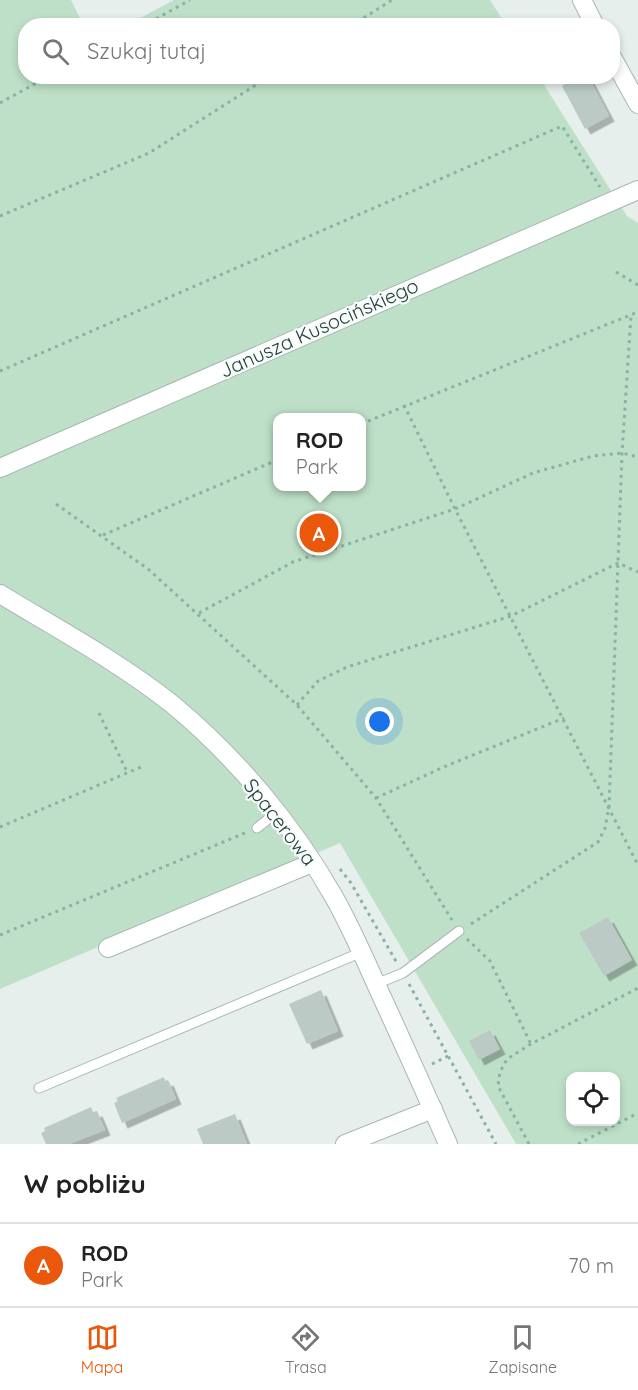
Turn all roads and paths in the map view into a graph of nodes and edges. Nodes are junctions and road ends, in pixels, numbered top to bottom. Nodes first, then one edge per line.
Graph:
1 (190, 0) edge
2 (392, 0) edge
3 (582, 0) edge
4 (157, 18) edge
5 (364, 18) edge
6 (592, 18) edge
7 (620, 71) edge
8 (34, 84) edge
9 (257, 84) edge
10 (0, 103) edge
11 (638, 104) edge
12 (600, 187) dead end
13 (638, 190) edge
14 (0, 216) edge
15 (616, 272) dead end
16 (638, 285) edge
17 (638, 312) edge
18 (631, 315) junction
19 (0, 371) edge
20 (404, 405) junction
21 (366, 422) edge
22 (622, 453) junction
23 (638, 457) edge
24 (273, 462) edge
25 (0, 468) edge
26 (56, 504) dead end
27 (455, 509) junction
28 (103, 535) junction
29 (618, 563) junction
30 (638, 572) edge
31 (0, 594) edge
32 (199, 613) junction
33 (511, 616) junction
34 (297, 705) junction
35 (99, 713) dead end
36 (564, 718) junction
37 (141, 767) dead end
38 (128, 774) junction
39 (376, 798) junction
40 (609, 807) junction
41 (277, 812) junction
42 (0, 827) edge
43 (257, 828) joint
44 (312, 863) junction
45 (638, 865) edge
46 (459, 932) junction
47 (0, 935) edge
48 (108, 948) dead end
49 (362, 952) junction
50 (376, 984) junction
51 (638, 988) edge
52 (531, 1044) junction
53 (39, 1088) dead end
54 (433, 1109) junction
55 (638, 1113) edge
56 (345, 1144) edge
57 (448, 1144) edge
58 (530, 1144) edge
59 (578, 1144) edge

1 - 4 path
2 - 5 path
3 - 6 street
7 - 11 street
8 - 10 path
9 - 14 path
12 - 19 path
13 - 25 street, Janusza Kusocińskiego
15 - 16 path
17 - 18 path
18 - 20 path
18 - 22 path
20 - 21 path
20 - 27 path
22 - 23 path
22 - 27 path
22 - 29 path
24 - 28 path
26 - 28 path
27 - 32 path
27 - 33 path
28 - 32 path
29 - 30 path
29 - 33 path
29 - 40 path
31 - 41 street, Spacerowa
32 - 34 path
33 - 34 path
33 - 36 path
34 - 39 path
35 - 38 path
36 - 39 path
36 - 40 path
37 - 38 path
38 - 42 path
39 - 46 path
40 - 45 path
40 - 46 path
41 - 43 lane
41 - 44 street, Spacerowa
43 - 47 path
44 - 48 street
44 - 49 street, Spacerowa
46 - 50 lane
46 - 52 path
49 - 50 street, Spacerowa
49 - 53 lane
50 - 54 street, Spacerowa
51 - 52 path
52 - 58 path
54 - 56 street
54 - 57 street, Spacerowa
55 - 59 path

